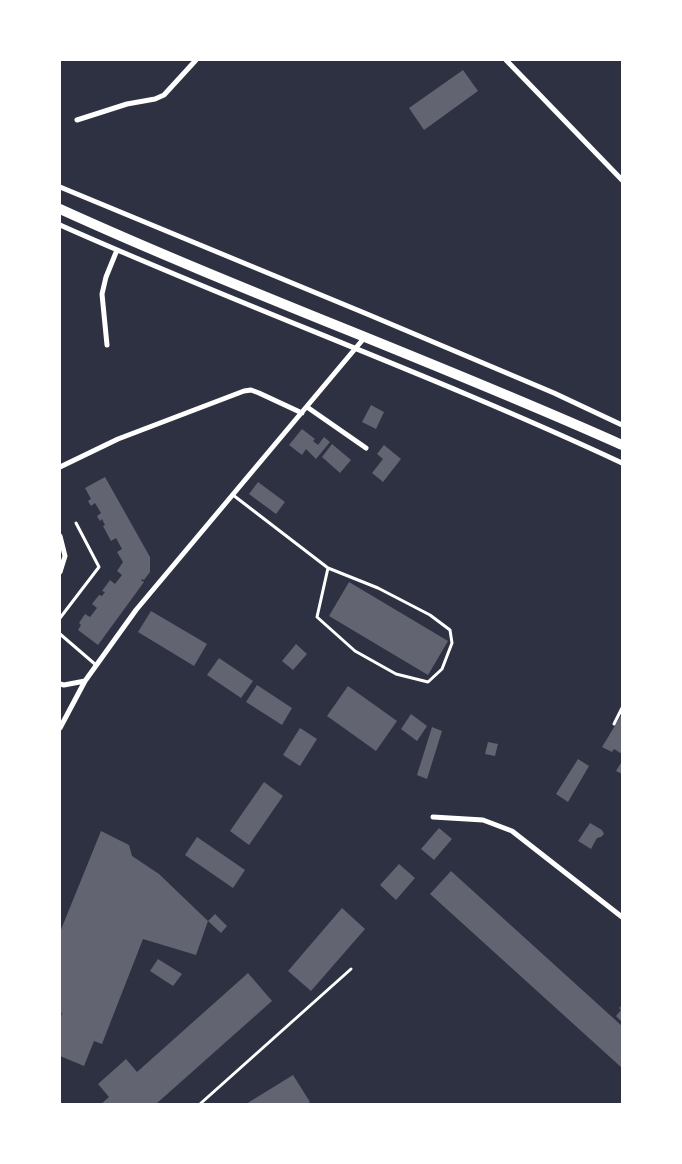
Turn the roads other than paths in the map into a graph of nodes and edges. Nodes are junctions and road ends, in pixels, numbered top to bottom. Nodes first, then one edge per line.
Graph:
1 (196, 60) edge
2 (506, 60) edge
3 (77, 120) dead end
4 (622, 180) edge
5 (60, 187) edge
6 (60, 209) edge
7 (60, 225) edge
8 (117, 250) junction
9 (365, 336) junction
10 (107, 345) dead end
11 (355, 349) junction
12 (307, 407) junction
13 (302, 413) junction
14 (622, 425) edge
15 (622, 445) edge
16 (366, 448) dead end
17 (622, 463) edge
18 (60, 467) edge
19 (233, 496) junction
20 (76, 523) dead end
21 (60, 536) edge
22 (328, 568) junction
23 (60, 572) edge
24 (60, 618) edge
25 (60, 634) edge
26 (97, 666) junction
27 (86, 681) junction
28 (60, 684) edge
29 (622, 708) edge
30 (614, 724) dead end
31 (60, 728) edge
32 (433, 817) dead end
33 (622, 917) edge
34 (351, 969) dead end
35 (200, 1104) edge

1 - 3 street
2 - 4 street
5 - 14 street
6 - 9 highway
7 - 8 street
8 - 10 street
8 - 11 street
9 - 11 street
9 - 15 highway
11 - 12 street
11 - 17 street
12 - 13 street
12 - 16 street
13 - 18 street
13 - 19 street
19 - 22 lane
19 - 26 street
20 - 24 lane
21 - 23 street
22 - 22 lane
25 - 26 lane
26 - 27 street
27 - 28 street
27 - 31 street
29 - 30 lane
32 - 33 street
34 - 35 lane

